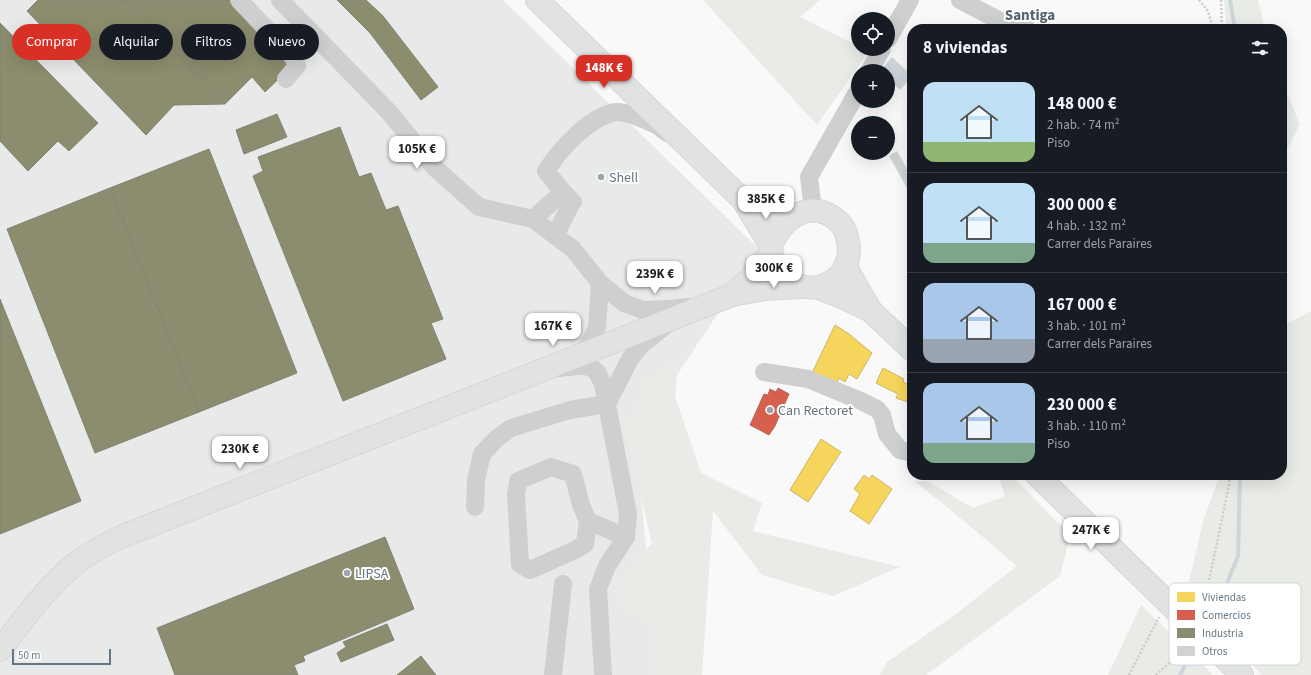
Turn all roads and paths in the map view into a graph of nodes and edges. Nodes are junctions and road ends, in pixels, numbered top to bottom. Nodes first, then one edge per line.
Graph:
1 (239, 0) edge
2 (280, 0) edge
3 (537, 0) edge
4 (910, 0) edge
5 (960, 0) edge
6 (1199, 0) edge
7 (1221, 0) edge
8 (1010, 24) edge
9 (1212, 24) edge
10 (1222, 24) edge
11 (895, 27) edge
12 (286, 79) dead end
13 (851, 103) edge
14 (694, 153) junction
15 (570, 199) junction
16 (743, 200) junction
17 (803, 213) junction
18 (533, 219) junction
19 (555, 236) junction
20 (771, 248) junction
21 (846, 264) junction
22 (600, 283) junction
23 (810, 287) junction
24 (732, 294) junction
25 (710, 303) junction
26 (688, 311) junction
27 (871, 311) junction
28 (907, 345) edge
29 (582, 354) junction
30 (537, 372) junction
31 (764, 372) dead end
32 (607, 404) junction
33 (907, 452) edge
34 (1042, 480) edge
35 (1229, 480) edge
36 (475, 507) dead end
37 (588, 521) junction
38 (626, 536) junction
39 (1208, 583) edge
40 (563, 584) dead end
41 (1168, 603) joint
42 (0, 650) edge
43 (1169, 663) edge
44 (1232, 665) edge
45 (553, 675) edge
46 (603, 675) edge
47 (1129, 675) edge
48 (1156, 675) edge
49 (1242, 675) edge

1 - 12 street
2 - 18 street
3 - 14 main road
4 - 11 street
5 - 8 street
6 - 9 path
7 - 10 path
13 - 17 street
14 - 15 street
14 - 16 main road
15 - 18 street
15 - 19 street
16 - 17 main road
16 - 20 main road
17 - 20 main road
17 - 21 main road
18 - 19 street
19 - 22 street
20 - 23 main road
20 - 24 main road
21 - 23 main road
21 - 27 main road
22 - 25 street
22 - 29 street
23 - 24 main road
23 - 27 main road
24 - 25 main road
25 - 26 main road
26 - 29 main road
26 - 32 street
27 - 28 main road
29 - 30 main road
30 - 32 street
30 - 42 main road
31 - 33 street
32 - 36 street
32 - 38 street
34 - 41 main road
35 - 39 path
37 - 37 street
37 - 38 street
38 - 46 street
40 - 45 street
41 - 47 path
43 - 48 path
44 - 49 main road

